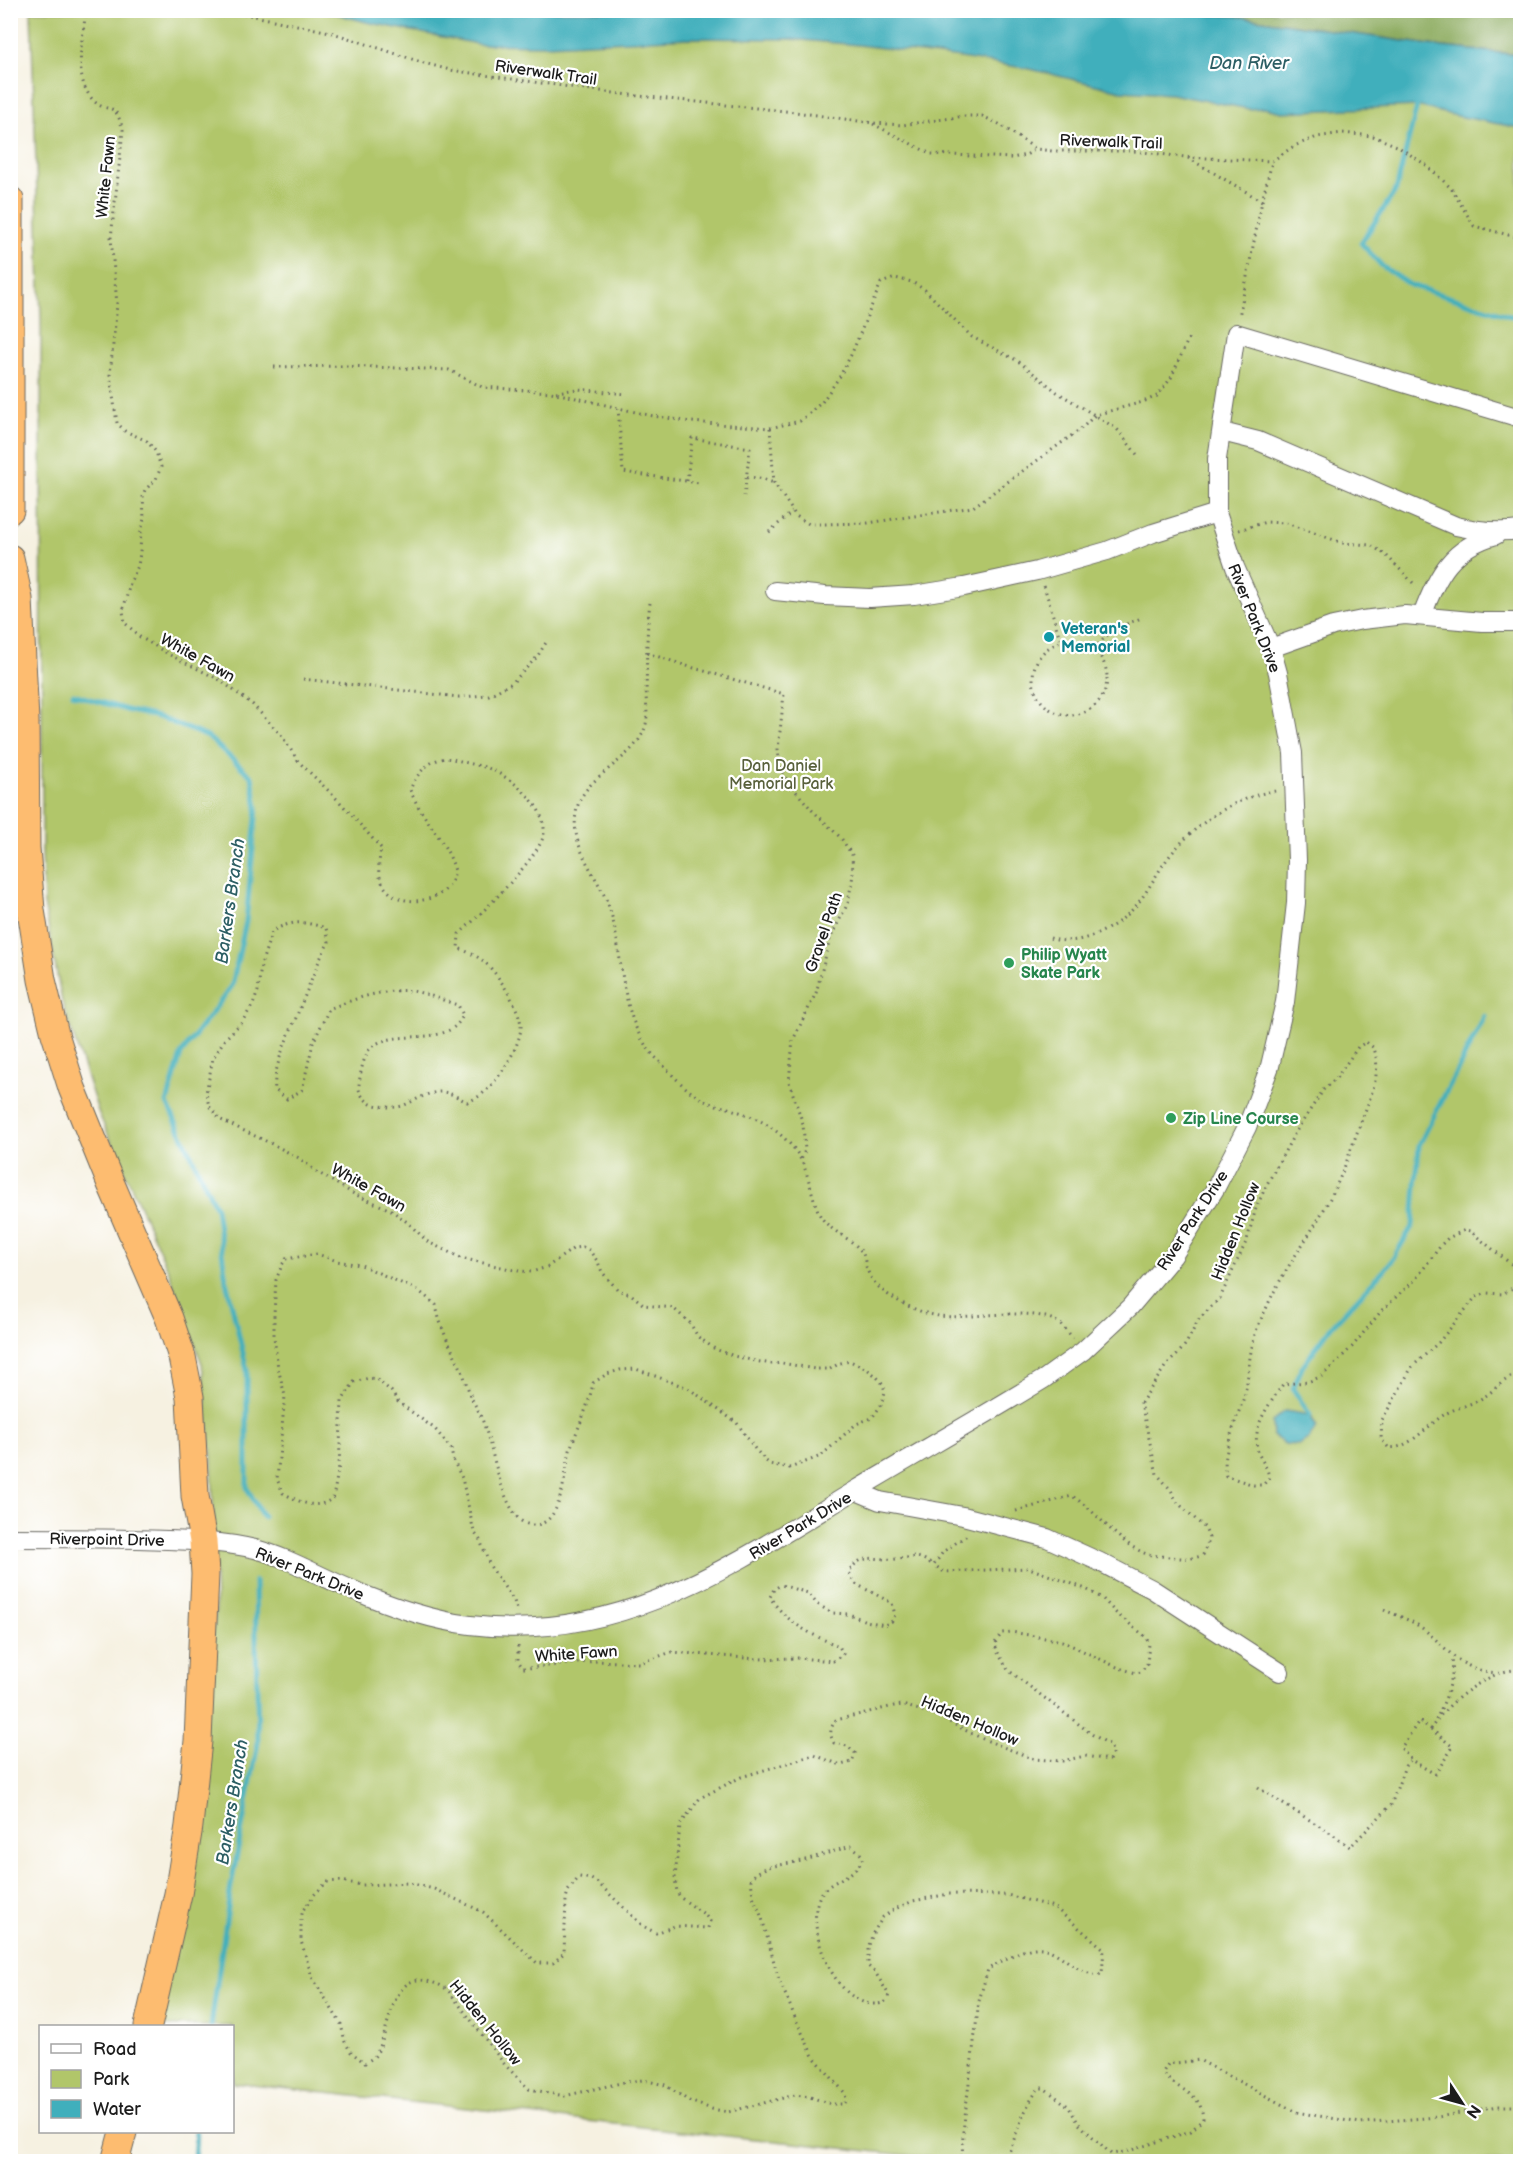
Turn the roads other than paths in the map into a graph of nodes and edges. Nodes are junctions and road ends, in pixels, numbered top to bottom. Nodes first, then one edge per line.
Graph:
1 (10, 200) edge
2 (1521, 418) edge
3 (1222, 432) junction
4 (10, 510) edge
5 (1217, 513) junction
6 (1512, 531) edge
7 (10, 558) edge
8 (776, 591) dead end
9 (1422, 616) junction
10 (1521, 622) edge
11 (1270, 648) junction
12 (10, 723) edge
13 (10, 822) edge
14 (856, 1491) junction
15 (10, 1538) edge
16 (203, 1541) junction
17 (1280, 1672) dead end
18 (148, 2025) edge
19 (123, 2133) edge
20 (115, 2162) edge

1 - 4 highway
2 - 3 street, River Park Drive
3 - 5 street, River Park Drive
3 - 6 street
5 - 8 street
5 - 11 street, River Park Drive
6 - 9 street
7 - 16 highway
9 - 10 street
9 - 11 street
11 - 14 street, River Park Drive
12 - 13 highway
14 - 16 street, River Park Drive
14 - 17 street
15 - 16 street, Riverpoint Drive
16 - 18 highway
19 - 20 highway

